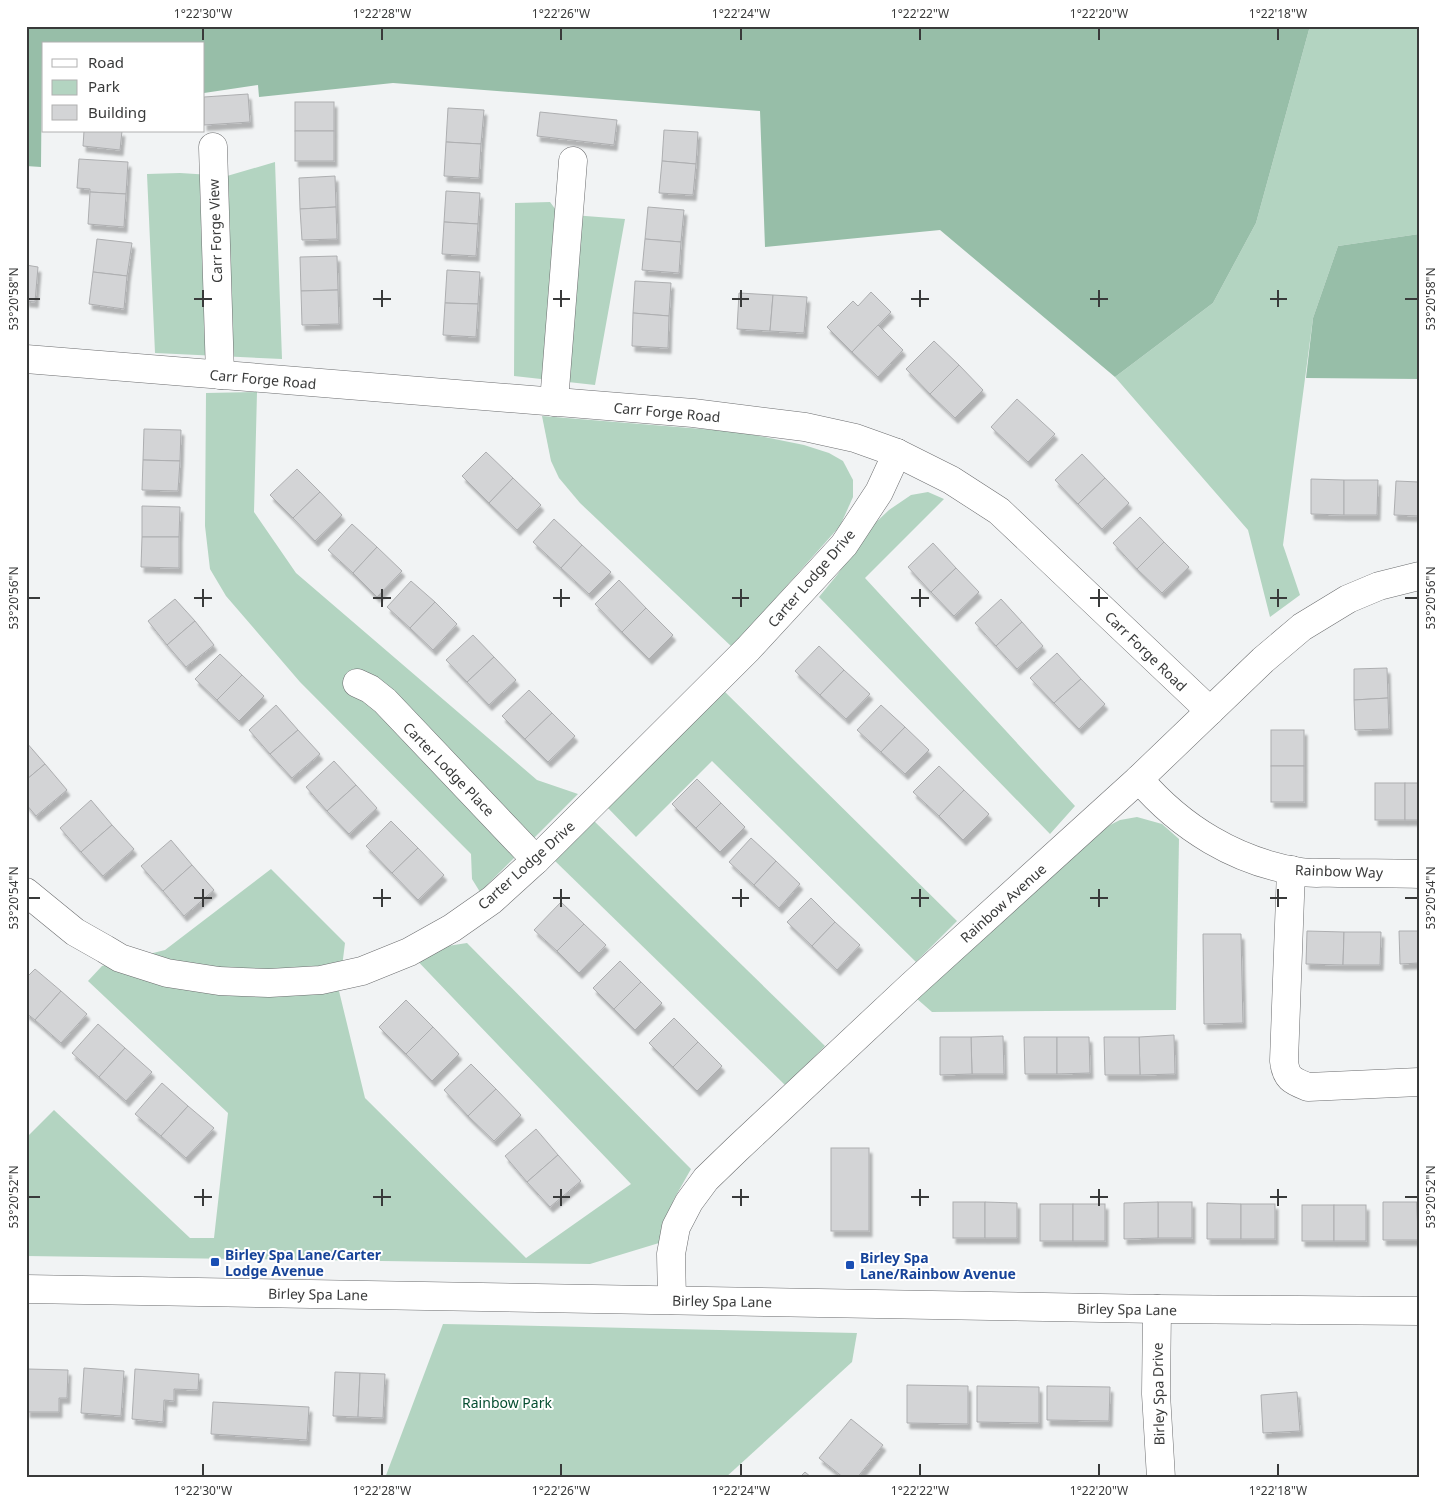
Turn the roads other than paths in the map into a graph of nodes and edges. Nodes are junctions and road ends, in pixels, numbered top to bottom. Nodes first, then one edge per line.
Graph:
1 (213, 147) dead end
2 (573, 161) dead end
3 (26, 359) edge
4 (220, 375) junction
5 (554, 402) junction
6 (897, 453) junction
7 (1419, 576) edge
8 (357, 683) dead end
9 (1210, 711) junction
10 (1139, 779) junction
11 (536, 860) junction
12 (1291, 870) junction
13 (1419, 874) edge
14 (26, 892) edge
15 (1419, 1082) edge
16 (26, 1289) edge
17 (672, 1300) junction
18 (1157, 1309) junction
19 (1419, 1311) edge
20 (1161, 1478) edge

1 - 4 street, Carr Forge View
2 - 5 street
3 - 4 street, Carr Forge Road
4 - 5 street, Carr Forge Road
5 - 6 street, Carr Forge Road
6 - 9 street, Carr Forge Road
6 - 11 street, Carter Lodge Drive
7 - 9 street, Rainbow Avenue
8 - 11 street, Carter Lodge Place
9 - 10 street, Rainbow Avenue
10 - 12 street, Rainbow Way
10 - 17 street, Rainbow Avenue
11 - 14 street, Carter Lodge Drive
12 - 13 street, Rainbow Way
12 - 15 street
16 - 17 street, Birley Spa Lane
17 - 18 street, Birley Spa Lane
18 - 19 street, Birley Spa Lane
18 - 20 street, Birley Spa Drive

